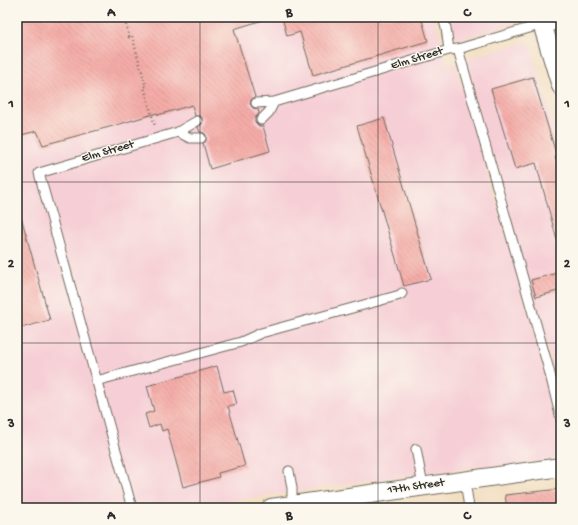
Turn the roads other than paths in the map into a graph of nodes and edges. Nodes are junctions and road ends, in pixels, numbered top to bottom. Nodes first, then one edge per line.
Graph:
1 (443, 17) edge
2 (561, 19) edge
3 (542, 20) edge
4 (453, 49) junction
5 (561, 86) edge
6 (274, 102) junction
7 (256, 103) dead end
8 (261, 120) dead end
9 (196, 121) dead end
10 (178, 132) junction
11 (202, 138) dead end
12 (402, 292) dead end
13 (96, 381) junction
14 (561, 418) edge
15 (416, 449) dead end
16 (561, 467) edge
17 (289, 472) dead end
18 (465, 480) junction
19 (423, 486) junction
20 (358, 502) edge
21 (292, 505) junction
22 (132, 508) edge
23 (271, 508) edge
24 (469, 508) edge

1 - 4 lane
2 - 3 street, Elm Street
3 - 4 lane, Elm Street
3 - 5 street
4 - 6 lane, Elm Street
4 - 14 lane
6 - 7 lane, Elm Street
6 - 8 lane
9 - 10 lane, Elm Street
10 - 11 lane
10 - 13 lane, Elm Street
12 - 13 lane
13 - 22 lane
15 - 19 lane
16 - 18 street, 17th Street
17 - 21 lane
18 - 19 street, 17th Street
18 - 24 lane
19 - 20 street, 17th Street
20 - 21 street, 17th Street
21 - 23 street, 17th Street

